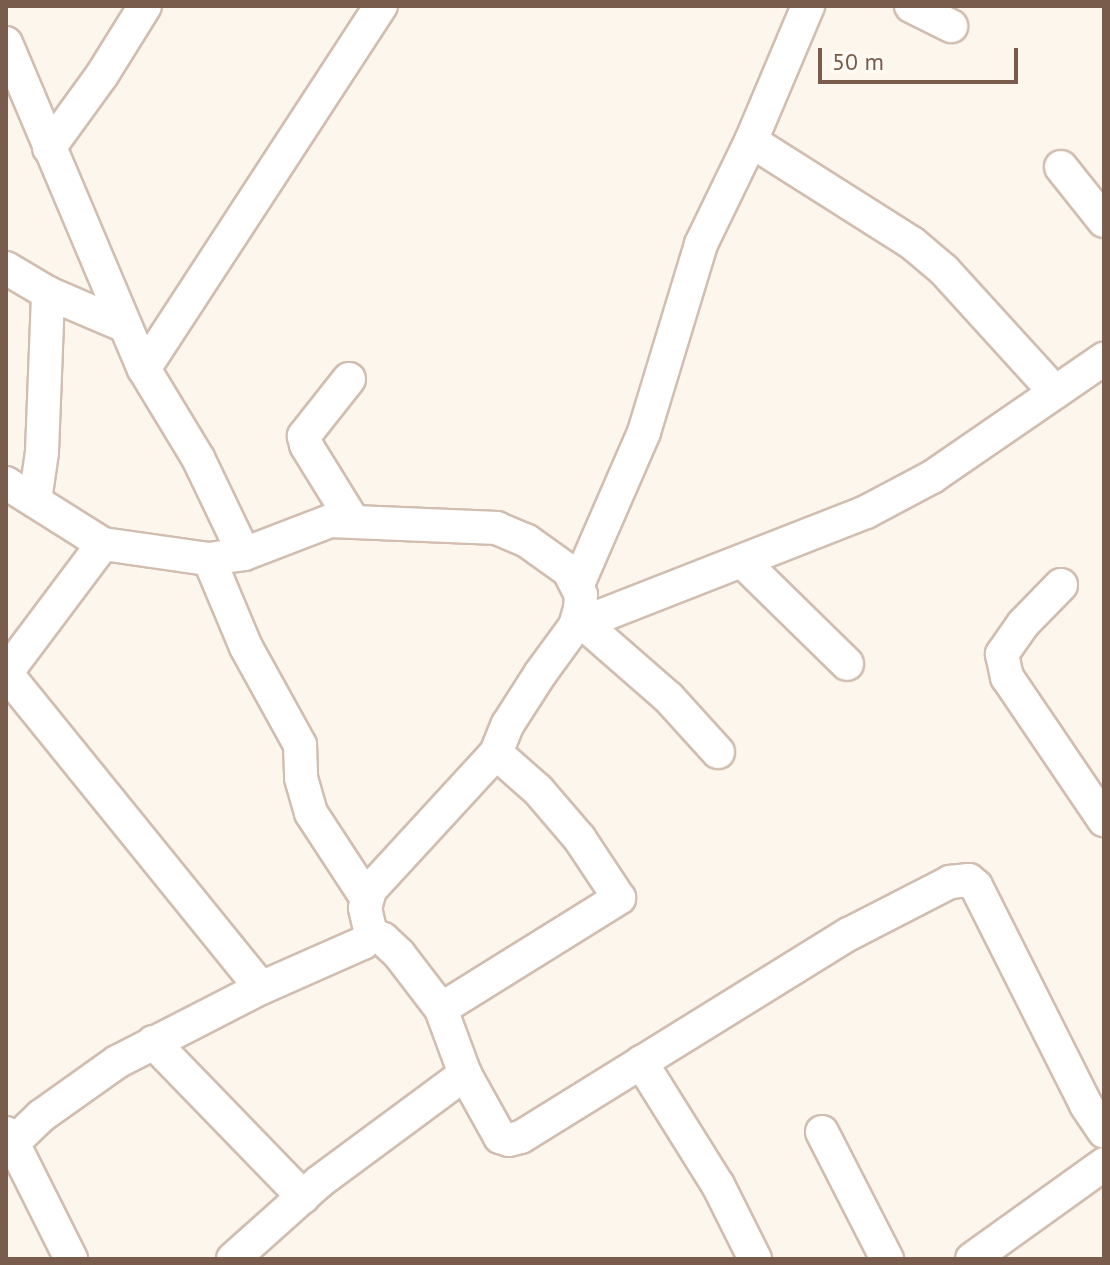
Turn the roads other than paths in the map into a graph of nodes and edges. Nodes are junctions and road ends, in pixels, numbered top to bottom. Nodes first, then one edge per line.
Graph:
1 (145, 6) edge
2 (381, 6) edge
3 (808, 6) edge
4 (911, 6) edge
5 (951, 26) dead end
6 (6, 43) edge
7 (751, 141) junction
8 (49, 148) junction
9 (1061, 167) dead end
10 (1104, 221) edge
11 (6, 268) edge
12 (48, 293) junction
13 (125, 326) junction
14 (1104, 359) edge
15 (144, 369) junction
16 (349, 379) dead end
17 (1055, 392) junction
18 (6, 483) edge
19 (35, 501) junction
20 (353, 521) junction
21 (103, 544) junction
22 (244, 554) junction
23 (209, 559) junction
24 (742, 561) junction
25 (578, 584) junction
26 (1061, 585) dead end
27 (579, 625) junction
28 (847, 664) dead end
29 (6, 673) edge
30 (718, 752) dead end
31 (496, 753) junction
32 (1104, 820) edge
33 (366, 897) junction
34 (371, 934) junction
35 (261, 988) junction
36 (441, 1009) junction
37 (153, 1042) junction
38 (641, 1062) junction
39 (465, 1074) junction
40 (822, 1132) dead end
41 (1104, 1132) edge
42 (8, 1142) edge
43 (1104, 1164) edge
44 (303, 1197) junction
45 (71, 1259) edge
46 (233, 1259) edge
47 (755, 1259) edge
48 (887, 1259) edge
49 (972, 1259) edge

1 - 8 street
2 - 15 street
3 - 7 street
4 - 5 street
6 - 8 street
7 - 17 street
7 - 25 street
8 - 13 street
9 - 10 street
11 - 12 street
12 - 13 street
12 - 19 street
13 - 15 street
14 - 17 street
15 - 22 street
16 - 20 street
17 - 24 street
18 - 19 street
19 - 21 street
20 - 22 street
20 - 25 street
21 - 23 street
21 - 29 street
22 - 23 street
23 - 33 street
24 - 27 street
24 - 28 street
25 - 27 street
26 - 32 street
27 - 30 street
27 - 31 street
29 - 35 street
31 - 33 street
31 - 36 street
33 - 34 street
34 - 35 street
34 - 36 street
35 - 37 street
36 - 39 street
37 - 42 street
37 - 44 street
38 - 39 street
38 - 41 street
38 - 47 street
39 - 44 street
40 - 48 street
42 - 45 street
43 - 49 street
44 - 46 street

